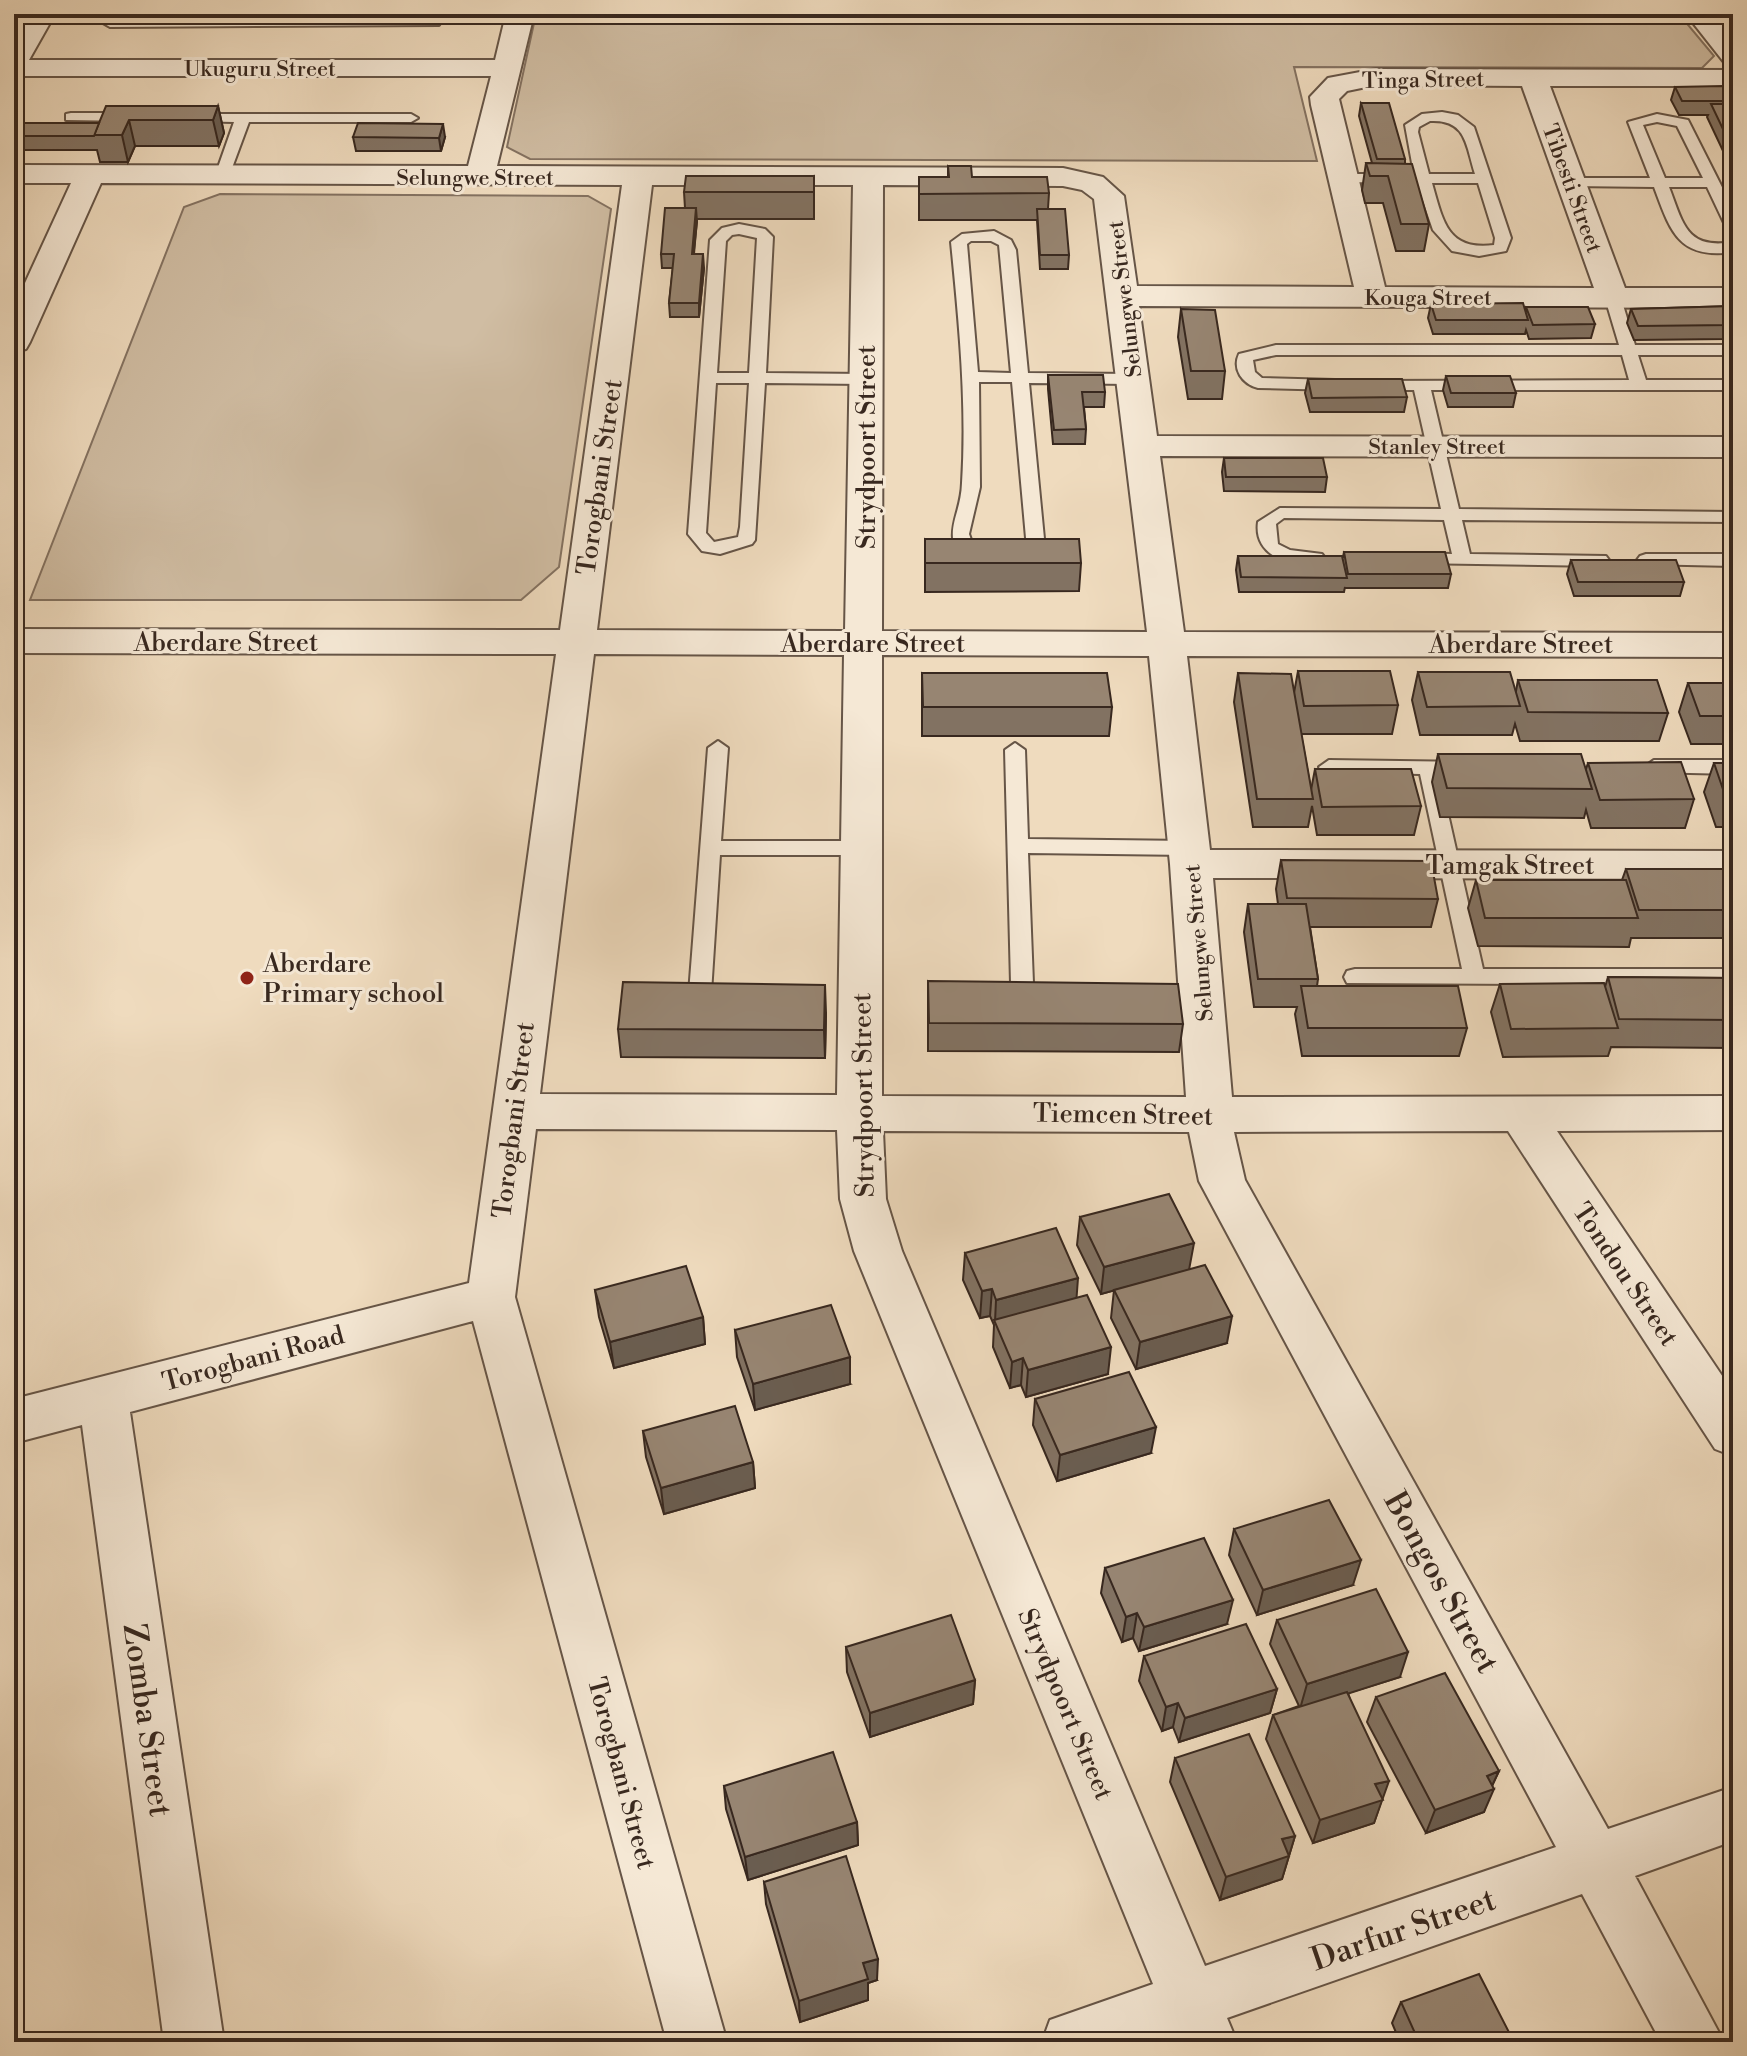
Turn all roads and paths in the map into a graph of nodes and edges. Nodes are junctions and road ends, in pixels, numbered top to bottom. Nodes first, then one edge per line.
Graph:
1 (41, 14) edge
2 (520, 14) edge
3 (1700, 14) edge
4 (279, 18) edge
5 (434, 22) dead end
6 (110, 23) dead end
7 (1731, 49) edge
8 (14, 62) edge
9 (14, 68) edge
10 (507, 68) junction
11 (1533, 78) junction
12 (1733, 78) edge
13 (71, 117) dead end
14 (149, 118) edge
15 (180, 118) edge
16 (243, 118) junction
17 (411, 118) dead end
18 (14, 174) edge
19 (90, 175) junction
20 (222, 176) junction
21 (480, 177) junction
22 (638, 177) junction
23 (868, 177) junction
24 (1343, 178) junction
25 (1425, 179) junction
26 (1485, 179) junction
27 (1570, 182) junction
28 (1660, 183) junction
29 (1714, 183) junction
30 (1733, 225) edge
31 (1733, 247) edge
32 (1124, 296) junction
33 (1372, 297) junction
34 (1613, 298) junction
35 (1733, 298) edge
36 (14, 342) edge
37 (1629, 350) junction
38 (1733, 350) edge
39 (972, 377) junction
40 (708, 378) junction
41 (759, 378) junction
42 (1021, 378) junction
43 (866, 379) junction
44 (1133, 379) junction
45 (1421, 385) junction
46 (1639, 385) junction
47 (1733, 385) edge
48 (1142, 446) junction
49 (1437, 446) junction
50 (1733, 447) edge
51 (1452, 514) junction
52 (1733, 517) edge
53 (1328, 558) edge
54 (1403, 559) edge
55 (1462, 559) junction
56 (1733, 560) edge
57 (14, 641) edge
58 (576, 642) junction
59 (865, 643) junction
60 (1167, 644) junction
61 (1733, 645) edge
62 (718, 748) dead end
63 (1015, 750) dead end
64 (1329, 767) edge
65 (1428, 767) junction
66 (1489, 767) edge
67 (1626, 767) edge
68 (1733, 767) edge
69 (1018, 846) junction
70 (711, 848) junction
71 (861, 848) junction
72 (1190, 856) junction
73 (1449, 865) junction
74 (1733, 865) edge
75 (1355, 977) dead end
76 (1474, 977) junction
77 (1733, 977) edge
78 (1022, 983) edge
79 (700, 993) edge
80 (514, 1111) junction
81 (859, 1111) junction
82 (1520, 1113) junction
83 (1733, 1113) edge
84 (1208, 1115) junction
85 (491, 1297) junction
86 (103, 1397) junction
87 (14, 1421) edge
88 (1733, 1434) edge
89 (1733, 1814) edge
90 (1596, 1862) junction
91 (1199, 2022) edge
92 (194, 2042) edge
93 (697, 2042) edge
94 (1072, 2042) edge
95 (1694, 2042) edge

1 - 8 street
2 - 10 street
3 - 7 street
4 - 5 lane
4 - 6 lane
9 - 10 street, Ukuguru Street
10 - 21 street
11 - 12 street, Tinga Street
11 - 24 street, Tinga Street
11 - 27 street, Tibesti Street
13 - 14 lane
15 - 16 lane
16 - 17 lane
16 - 20 lane
18 - 19 street, Selungwe Street
19 - 20 street, Selungwe Street
19 - 36 street
20 - 21 street, Selungwe Street
21 - 22 street, Selungwe Street
22 - 23 street, Selungwe Street
22 - 58 street, Torogbani Street
23 - 32 street, Selungwe Street
23 - 43 street, Strydpoort Street
24 - 25 lane
24 - 33 street, Tinga Street
25 - 26 lane
25 - 26 lane
25 - 26 lane
27 - 28 lane
27 - 34 street, Tibesti Street
28 - 29 lane
28 - 29 lane
28 - 31 lane
29 - 30 lane
32 - 33 street, Kouga Street
32 - 44 street, Selungwe Street
33 - 34 street, Kouga Street
34 - 35 street, Kouga Street
34 - 37 lane
37 - 38 lane
37 - 45 lane
37 - 46 lane
39 - 42 lane
39 - 42 lane
39 - 42 lane
40 - 41 lane
40 - 41 lane
40 - 41 lane
41 - 43 lane
42 - 44 lane
43 - 59 street, Strydpoort Street
44 - 48 street, Selungwe Street
45 - 46 lane
45 - 49 lane
46 - 47 lane
48 - 49 street, Stanley Street
48 - 60 street, Selungwe Street
49 - 50 street, Stanley Street
49 - 51 lane
51 - 52 lane
51 - 53 lane
51 - 55 lane
54 - 55 lane
55 - 56 lane
57 - 58 street, Aberdare Street
58 - 59 street, Aberdare Street
58 - 80 street, Torogbani Street
59 - 60 street, Aberdare Street
59 - 71 street, Strydpoort Street
60 - 61 street, Aberdare Street
60 - 72 street, Selungwe Street
62 - 70 lane
63 - 69 lane
64 - 65 lane
65 - 66 lane
65 - 73 lane
67 - 68 lane
69 - 72 lane
69 - 78 lane
70 - 71 lane
70 - 79 lane
71 - 81 street, Strydpoort Street
72 - 73 street, Tamgak Street
72 - 84 street, Selungwe Street
73 - 74 street, Tamgak Street
73 - 76 lane
75 - 76 lane
76 - 77 lane
80 - 81 street, Tiemcen Street
80 - 85 street, Torogbani Street
81 - 84 street, Tiemcen Street
81 - 91 street, Strydpoort Street
82 - 83 street, Tiemcen Street
82 - 84 street, Tiemcen Street
82 - 88 street, Tondou Street
84 - 90 street, Bongos Street
85 - 86 street, Torogbani Road
85 - 93 street, Torogbani Street
86 - 87 street, Torogbani Road
86 - 92 street, Zomba Street
89 - 90 street, Darfur Street
90 - 91 street, Darfur Street
90 - 95 street, Bongos Street
91 - 94 street, Darfur Street

